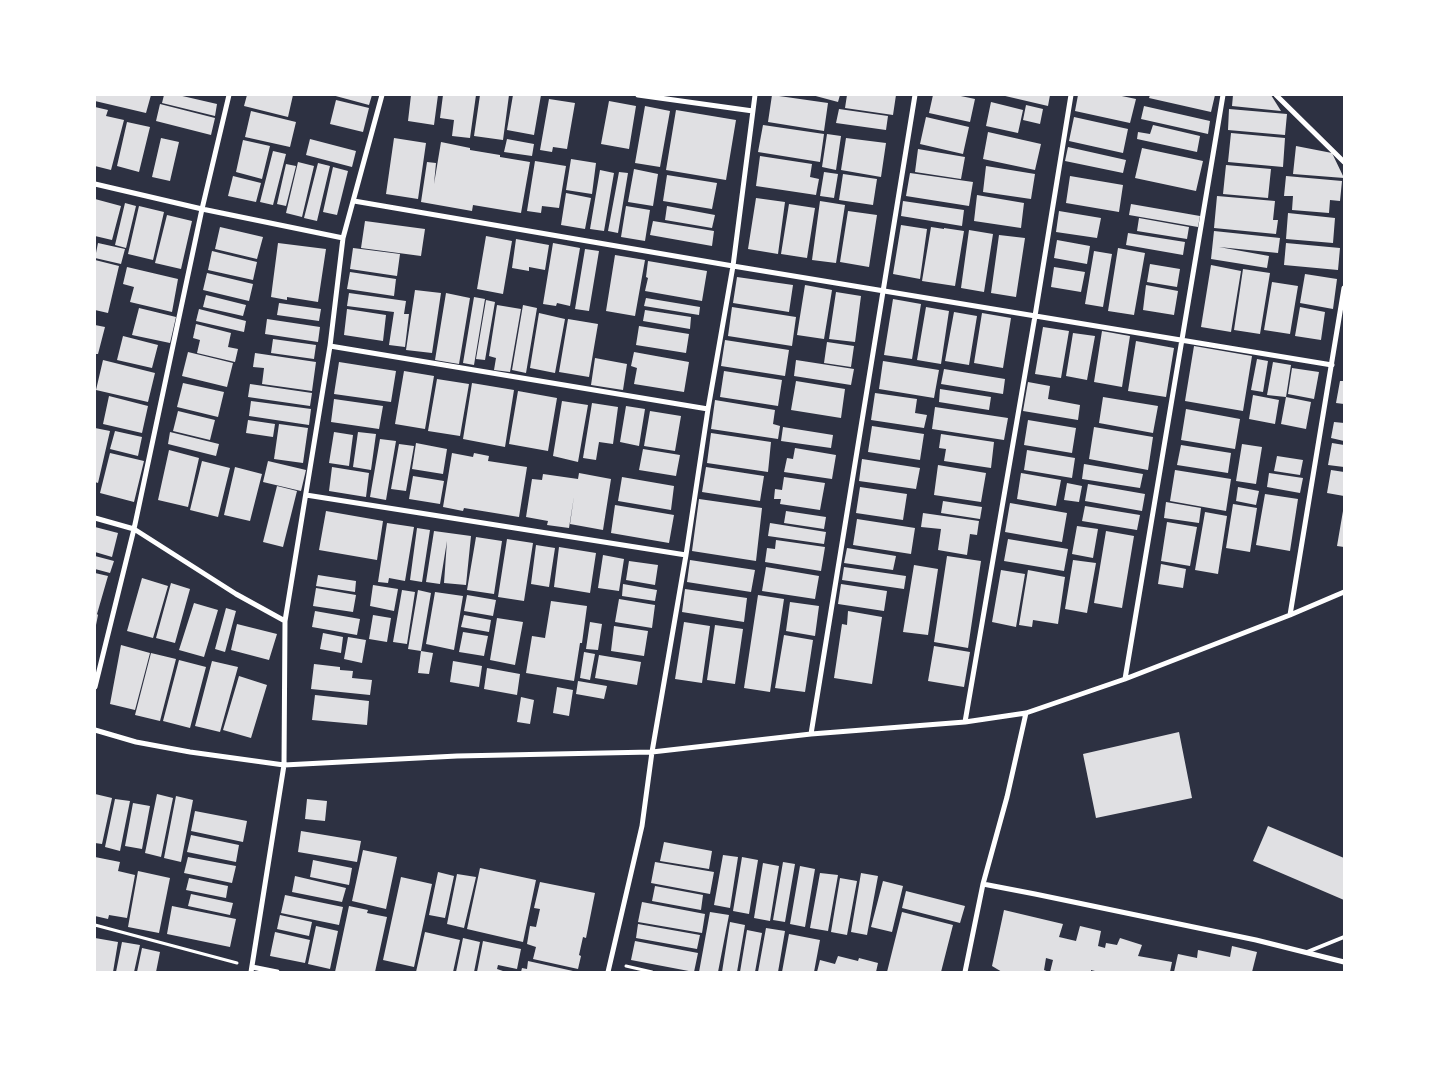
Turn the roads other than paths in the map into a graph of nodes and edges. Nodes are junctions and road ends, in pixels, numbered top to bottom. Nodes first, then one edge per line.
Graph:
1 (229, 95) edge
2 (382, 95) edge
3 (638, 95) edge
4 (755, 95) edge
5 (915, 95) edge
6 (1071, 95) edge
7 (1223, 95) edge
8 (1276, 95) edge
9 (752, 111) junction
10 (1344, 162) edge
11 (95, 184) edge
12 (354, 201) junction
13 (202, 209) junction
14 (343, 238) junction
15 (733, 266) junction
16 (1344, 288) edge
17 (883, 291) junction
18 (1035, 316) junction
19 (1182, 341) junction
20 (330, 346) junction
21 (1332, 366) junction
22 (708, 409) junction
23 (306, 495) junction
24 (95, 518) edge
25 (134, 529) junction
26 (686, 555) junction
27 (1344, 592) edge
28 (1290, 616) junction
29 (285, 621) junction
30 (1125, 679) junction
31 (95, 687) edge
32 (1026, 714) junction
33 (965, 722) junction
34 (95, 730) edge
35 (811, 734) junction
36 (652, 752) junction
37 (284, 765) junction
38 (983, 884) junction
39 (1344, 937) edge
40 (1306, 952) junction
41 (1344, 962) edge
42 (251, 970) edge
43 (276, 972) edge
44 (608, 972) edge
45 (965, 972) edge

1 - 13 street
2 - 12 street
3 - 9 street
4 - 9 street
5 - 17 street
6 - 18 street
7 - 19 street
8 - 10 street
9 - 15 street
11 - 13 street
12 - 14 street
12 - 15 street
13 - 14 street
13 - 25 street
14 - 20 street
15 - 17 street
15 - 22 street
16 - 21 street
17 - 18 street
17 - 35 street
18 - 19 street
18 - 33 street
19 - 21 street
19 - 30 street
20 - 22 street
20 - 23 street
21 - 28 street
22 - 26 street
23 - 26 street
23 - 29 street
24 - 25 street
25 - 29 street
25 - 31 street
26 - 36 street
27 - 28 street
28 - 30 street
29 - 37 street
30 - 32 street
32 - 33 street
32 - 38 street
33 - 35 street
34 - 37 street
35 - 36 street
36 - 37 street
36 - 44 street
37 - 42 street
38 - 40 street
38 - 45 street
39 - 40 lane
40 - 41 street
42 - 43 street

